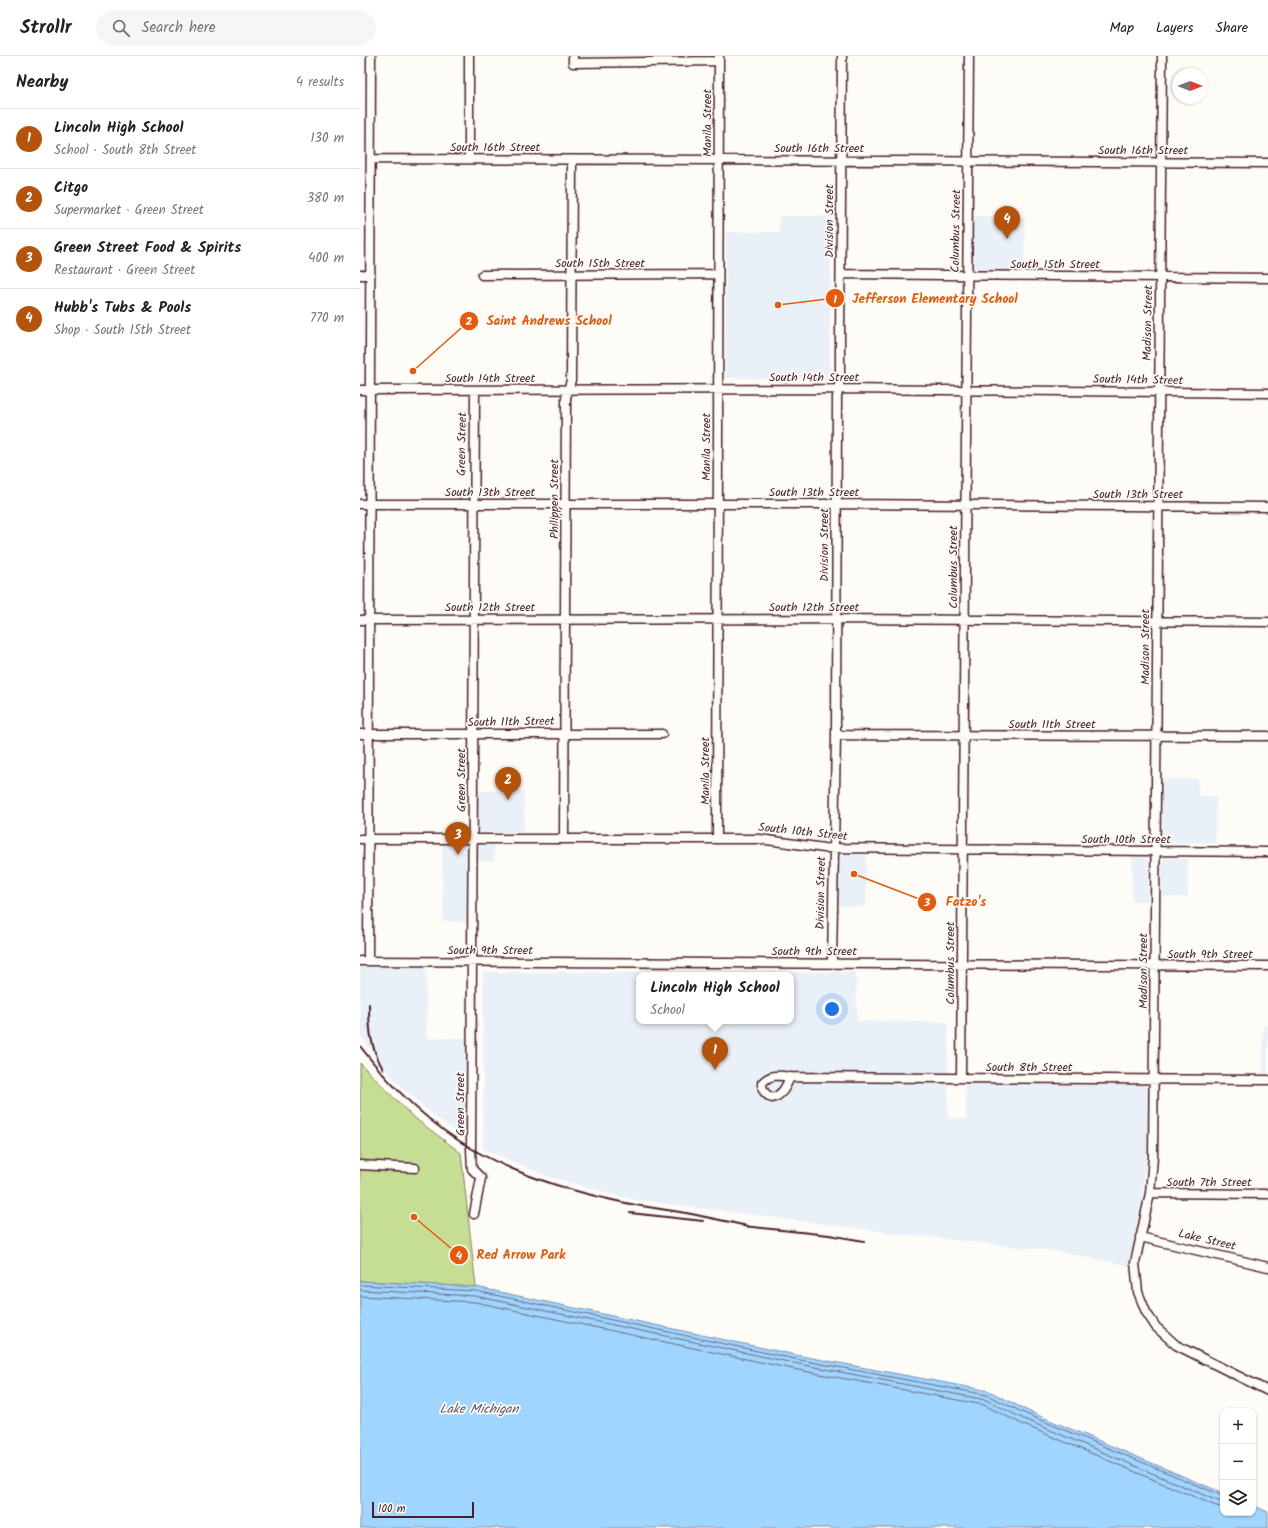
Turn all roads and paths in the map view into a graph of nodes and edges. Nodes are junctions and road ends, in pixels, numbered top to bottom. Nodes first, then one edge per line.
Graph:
1 (371, 56) edge
2 (469, 56) edge
3 (842, 56) edge
4 (969, 56) edge
5 (1162, 56) edge
6 (573, 59) edge
7 (719, 59) edge
8 (370, 159) junction
9 (469, 159) junction
10 (572, 160) junction
11 (719, 160) junction
12 (842, 160) junction
13 (968, 161) junction
14 (1161, 163) junction
15 (1268, 163) edge
16 (482, 274) dead end
17 (718, 274) junction
18 (841, 274) junction
19 (360, 275) edge
20 (370, 275) junction
21 (572, 275) junction
22 (967, 276) junction
23 (1160, 277) junction
24 (1268, 278) edge
25 (568, 389) junction
26 (718, 389) junction
27 (838, 389) junction
28 (360, 390) edge
29 (370, 390) junction
30 (475, 390) junction
31 (966, 390) junction
32 (1159, 392) junction
33 (1268, 393) edge
34 (360, 504) edge
35 (370, 504) junction
36 (474, 504) junction
37 (566, 504) junction
38 (718, 504) junction
39 (836, 504) junction
40 (965, 505) junction
41 (1159, 507) junction
42 (1268, 507) edge
43 (474, 619) junction
44 (717, 619) junction
45 (835, 619) junction
46 (360, 620) edge
47 (369, 620) junction
48 (566, 620) junction
49 (964, 620) junction
50 (1157, 622) junction
51 (1268, 622) edge
52 (360, 734) edge
53 (369, 734) junction
54 (565, 734) junction
55 (662, 734) dead end
56 (473, 735) junction
57 (836, 735) junction
58 (963, 735) junction
59 (1157, 736) junction
60 (1268, 736) edge
61 (472, 838) junction
62 (360, 839) edge
63 (369, 839) junction
64 (564, 839) junction
65 (717, 839) junction
66 (834, 848) junction
67 (962, 850) junction
68 (1156, 851) junction
69 (1268, 852) edge
70 (364, 961) edge
71 (473, 962) junction
72 (832, 963) junction
73 (962, 964) junction
74 (1155, 965) junction
75 (1268, 966) edge
76 (790, 1077) dead end
77 (961, 1078) junction
78 (1155, 1079) junction
79 (1268, 1080) edge
80 (360, 1165) edge
81 (415, 1168) dead end
82 (1150, 1193) junction
83 (1268, 1194) edge
84 (474, 1214) dead end
85 (1140, 1237) junction
86 (1268, 1267) edge
87 (1268, 1391) edge

1 - 8 street
2 - 9 street
3 - 12 street, Division Street
4 - 13 street, Columbus Street
5 - 14 street, Madison Street
6 - 7 street
7 - 11 street, Manila Street
8 - 9 street, South 16th Street
8 - 20 street
9 - 10 street, South 16th Street
10 - 11 street, South 16th Street
10 - 21 street, Philippen Street
11 - 12 street, South 16th Street
11 - 17 street, Manila Street
12 - 13 street, South 16th Street
12 - 18 street, Division Street
13 - 14 street, South 16th Street
13 - 22 street, Columbus Street
14 - 15 street, South 16th Street
14 - 23 street, Madison Street
16 - 21 street, South 15th Street
17 - 21 street, South 15th Street
17 - 26 street, Manila Street
18 - 22 street, South 15th Street
18 - 27 street, Division Street
19 - 20 street
20 - 29 street
21 - 25 street, Philippen Street
22 - 23 street, South 15th Street
22 - 31 street, Columbus Street
23 - 24 street, South 15th Street
23 - 32 street, Madison Street
25 - 26 street, South 14th Street
25 - 30 street, South 14th Street
25 - 37 street, Philippen Street
26 - 27 street, South 14th Street
26 - 38 street, Manila Street
27 - 31 street, South 14th Street
27 - 39 street, Division Street
28 - 29 street, South 14th Street
29 - 30 street, South 14th Street
29 - 35 street
30 - 36 street, Green Street
31 - 32 street, South 14th Street
31 - 40 street, Columbus Street
32 - 33 street, South 14th Street
32 - 41 street, Madison Street
34 - 35 street, South 13th Street
35 - 36 street, South 13th Street
35 - 47 street
36 - 37 street, South 13th Street
36 - 43 street, Green Street
37 - 38 street, South 13th Street
37 - 48 street, Philippen Street
38 - 39 street, South 13th Street
38 - 44 street, Manila Street
39 - 40 street, South 13th Street
39 - 45 street, Division Street
40 - 41 street, South 13th Street
40 - 49 street, Columbus Street
41 - 42 street, South 13th Street
41 - 50 street, Madison Street
43 - 47 street, South 12th Street
43 - 48 street, South 12th Street
43 - 56 street, Green Street
44 - 45 street, South 12th Street
44 - 48 street, South 12th Street
44 - 65 street, Manila Street
45 - 49 street, South 12th Street
45 - 57 street, Division Street
46 - 47 street, South 12th Street
47 - 53 street
48 - 54 street, Philippen Street
49 - 50 street, South 12th Street
49 - 58 street, Columbus Street
50 - 51 street, South 12th Street
50 - 59 street, Madison Street
52 - 53 street, South 11th Street
53 - 56 street, South 11th Street
53 - 63 street
54 - 55 street, South 11th Street
54 - 56 street, South 11th Street
54 - 64 street, Philippen Street
56 - 61 street, Green Street
57 - 58 street, South 11th Street
57 - 66 street, Division Street
58 - 59 street, South 11th Street
58 - 67 street, Columbus Street
59 - 60 street, South 11th Street
59 - 68 street, Madison Street
61 - 63 street, South 10th Street
61 - 64 street, South 10th Street
61 - 71 street, Green Street
62 - 63 street, South 10th Street
63 - 70 street
64 - 65 street, South 10th Street
65 - 66 street, South 10th Street
66 - 67 street, South 10th Street
66 - 72 street, Division Street
67 - 68 street, South 10th Street
67 - 73 street, Columbus Street
68 - 69 street, South 10th Street
68 - 74 street, Madison Street
70 - 71 street, South 9th Street
71 - 72 street, South 9th Street
71 - 84 street, Green Street
72 - 73 street, South 9th Street
73 - 74 street, South 9th Street
73 - 77 street, Columbus Street
74 - 75 street, South 9th Street
74 - 78 street, Madison Street
76 - 77 street, South 8th Street
77 - 78 street, South 8th Street
78 - 79 street, South 8th Street
78 - 82 street, Madison Street
80 - 81 street
82 - 83 street, South 7th Street
82 - 85 street, Madison Street
85 - 86 street, Lake Street
85 - 87 street, Madison Street

